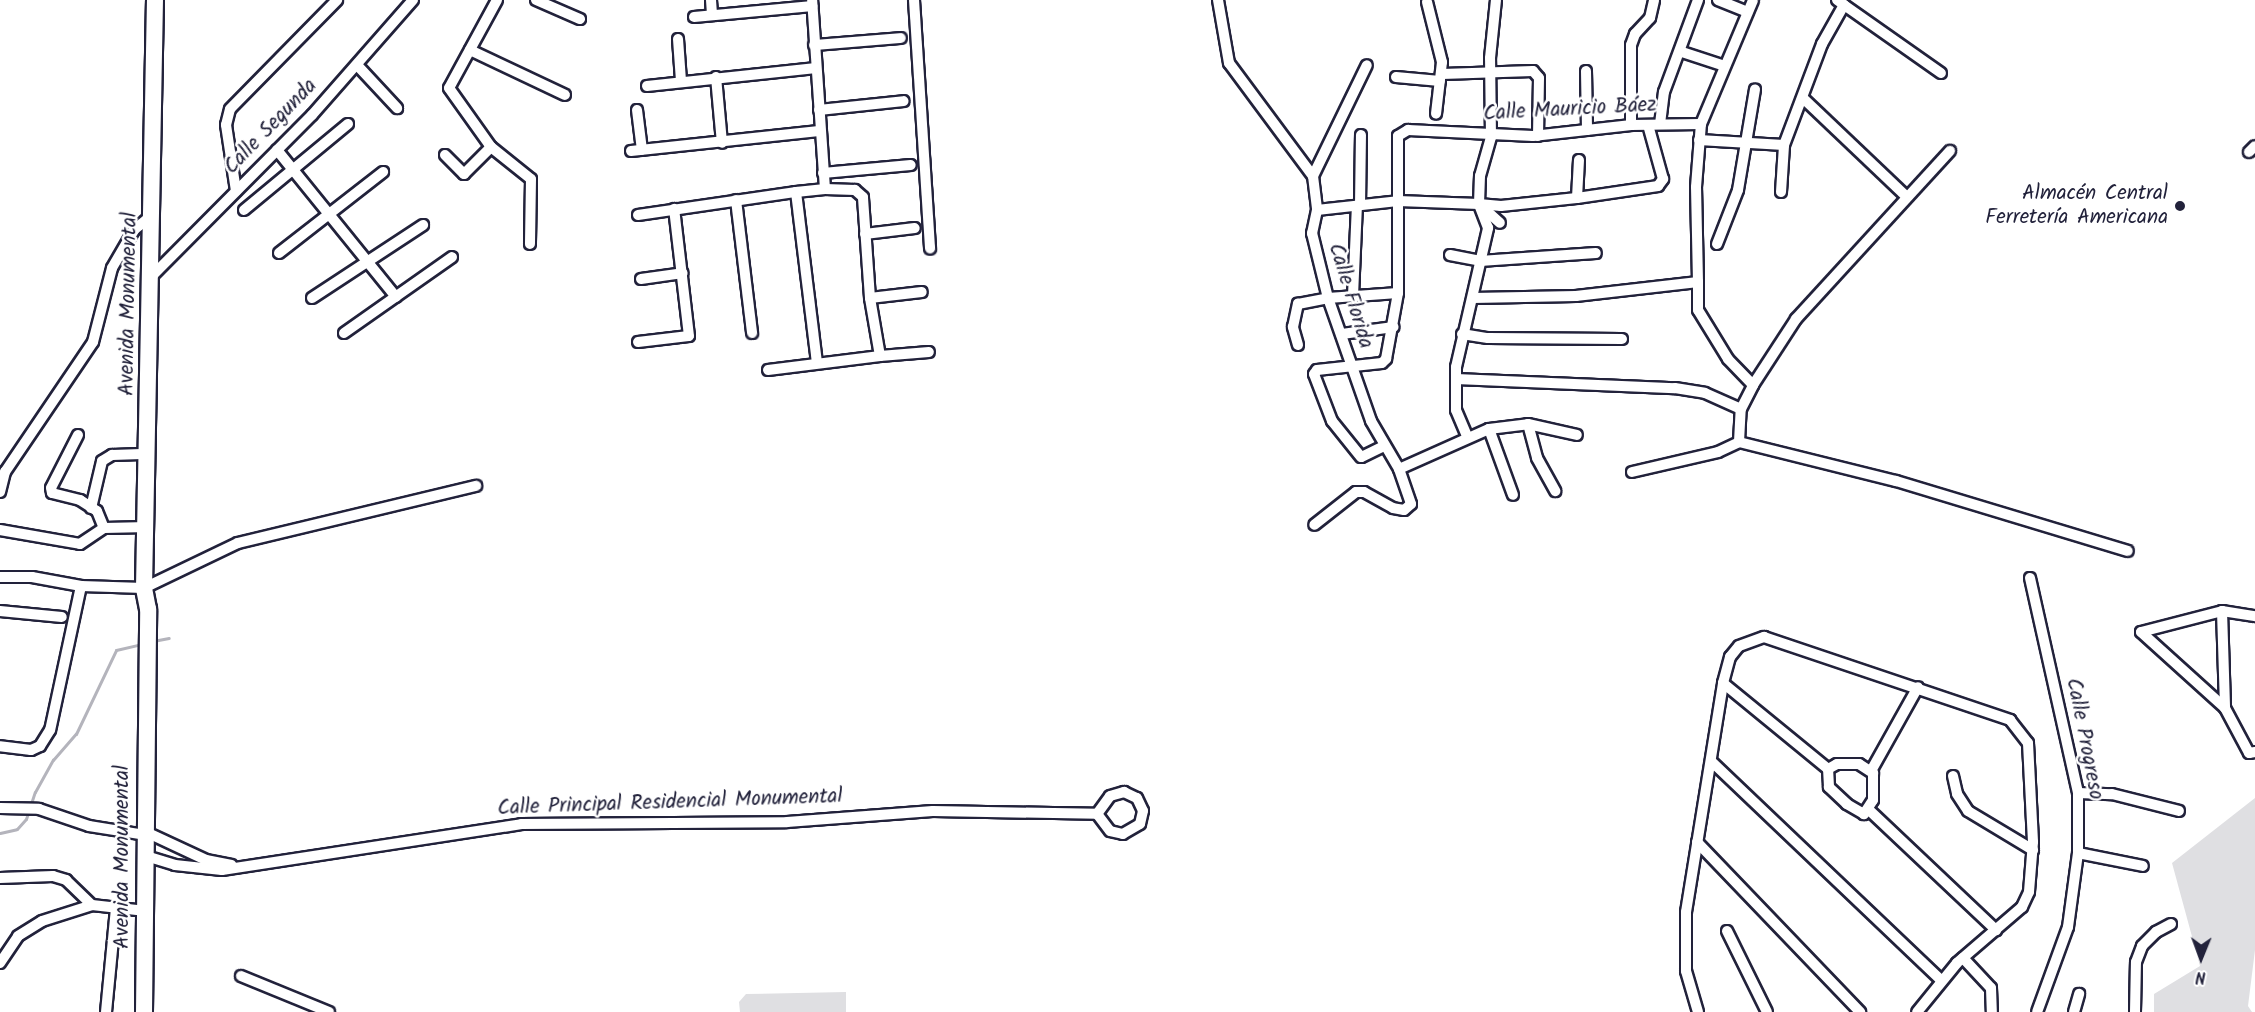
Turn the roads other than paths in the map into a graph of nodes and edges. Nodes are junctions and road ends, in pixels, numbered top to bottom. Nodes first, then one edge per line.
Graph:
1 (155, 0) edge
2 (337, 0) edge
3 (497, 0) edge
4 (536, 0) edge
5 (711, 0) edge
6 (915, 0) edge
7 (1218, 0) edge
8 (1496, 0) edge
9 (1654, 0) edge
10 (1698, 0) edge
11 (1718, 0) edge
12 (1753, 0) edge
13 (411, 1) edge
14 (1427, 2) dead end
15 (1841, 2) edge
16 (812, 3) edge
17 (1748, 12) junction
18 (712, 15) junction
19 (694, 17) dead end
20 (580, 19) dead end
21 (901, 38) dead end
22 (678, 39) dead end
23 (814, 45) junction
24 (470, 50) junction
25 (1682, 52) junction
26 (357, 64) junction
27 (1367, 65) dead end
28 (1725, 66) junction
29 (816, 68) junction
30 (1586, 71) dead end
31 (1491, 72) junction
32 (1941, 73) dead end
33 (716, 77) junction
34 (1396, 77) dead end
35 (1441, 78) junction
36 (681, 81) junction
37 (647, 86) dead end
38 (1755, 89) dead end
39 (565, 95) dead end
40 (1804, 99) junction
41 (904, 101) dead end
42 (396, 108) dead end
43 (637, 110) dead end
44 (819, 110) junction
45 (1436, 114) dead end
46 (348, 124) dead end
47 (1660, 124) junction
48 (1701, 124) junction
49 (1631, 125) junction
50 (1648, 125) junction
51 (1587, 130) junction
52 (819, 131) junction
53 (1361, 135) dead end
54 (1538, 136) junction
55 (1491, 137) junction
56 (1699, 140) junction
57 (722, 143) junction
58 (1744, 143) junction
59 (1784, 145) junction
60 (491, 147) junction
61 (276, 150) junction
62 (1950, 151) dead end
63 (445, 155) dead end
64 (1579, 160) dead end
65 (911, 165) dead end
66 (293, 170) junction
67 (383, 172) dead end
68 (824, 173) junction
69 (1313, 176) junction
70 (825, 189) junction
71 (236, 191) junction
72 (796, 192) junction
73 (1781, 192) dead end
74 (1907, 196) junction
75 (1577, 198) junction
76 (736, 200) junction
77 (1398, 201) junction
78 (1479, 204) junction
79 (1358, 205) junction
80 (674, 209) junction
81 (244, 210) dead end
82 (1317, 210) junction
83 (328, 213) junction
84 (152, 215) junction
85 (638, 215) dead end
86 (1500, 223) dead end
87 (423, 225) dead end
88 (915, 228) dead end
89 (865, 234) junction
90 (530, 244) dead end
91 (1718, 244) dead end
92 (930, 248) dead end
93 (279, 253) dead end
94 (1596, 253) dead end
95 (1450, 255) dead end
96 (452, 257) dead end
97 (1480, 261) junction
98 (368, 263) junction
99 (683, 273) junction
100 (152, 276) junction
101 (641, 279) dead end
102 (1698, 282) junction
103 (922, 292) dead end
104 (1398, 294) junction
105 (1353, 296) junction
106 (396, 297) junction
107 (312, 298) dead end
108 (870, 298) junction
109 (1328, 298) junction
110 (1473, 298) junction
111 (1394, 327) junction
112 (344, 333) dead end
113 (753, 333) dead end
114 (1342, 334) junction
115 (1462, 334) junction
116 (1622, 339) dead end
117 (638, 342) dead end
118 (1298, 345) dead end
119 (929, 352) dead end
120 (880, 356) junction
121 (817, 363) junction
122 (1351, 366) junction
123 (768, 370) dead end
124 (1456, 379) junction
125 (1753, 385) junction
126 (1742, 409) junction
127 (1528, 424) junction
128 (1489, 429) junction
129 (78, 435) dead end
130 (1577, 435) dead end
131 (1467, 436) junction
132 (1739, 442) junction
133 (1383, 446) junction
134 (149, 454) junction
135 (1399, 469) junction
136 (1632, 472) dead end
137 (476, 486) dead end
138 (1555, 491) dead end
139 (0, 492) edge
140 (1513, 495) dead end
141 (91, 507) junction
142 (1314, 525) dead end
143 (148, 526) junction
144 (104, 528) junction
145 (0, 530) edge
146 (2128, 551) dead end
147 (0, 577) edge
148 (2030, 578) dead end
149 (81, 586) junction
150 (144, 588) junction
151 (0, 611) edge
152 (2222, 611) junction
153 (62, 616) dead end
154 (2255, 616) edge
155 (1723, 682) junction
156 (1918, 687) junction
157 (2225, 708) junction
158 (0, 747) edge
159 (2252, 752) edge
160 (1711, 761) junction
161 (1828, 769) junction
162 (1871, 771) junction
163 (1953, 776) dead end
164 (2078, 793) junction
165 (0, 808) edge
166 (1869, 810) junction
167 (2179, 811) dead end
168 (1097, 814) junction
169 (146, 834) junction
170 (1697, 842) junction
171 (2033, 850) junction
172 (186, 852) junction
173 (2078, 853) junction
174 (146, 856) junction
175 (180, 866) junction
176 (2143, 866) dead end
177 (247, 868) junction
178 (0, 878) edge
179 (92, 905) junction
180 (116, 908) junction
181 (146, 911) junction
182 (2171, 924) dead end
183 (1996, 930) junction
184 (1727, 931) dead end
185 (4, 949) edge
186 (1963, 958) junction
187 (0, 963) edge
188 (241, 976) dead end
189 (1941, 980) junction
190 (2079, 994) dead end
191 (106, 1012) edge
192 (144, 1012) edge
193 (329, 1012) edge
194 (1698, 1012) edge
195 (1767, 1012) edge
196 (1860, 1012) edge
197 (1917, 1012) edge
198 (1992, 1012) edge
199 (2037, 1012) edge
200 (2074, 1012) edge
201 (2135, 1012) edge

1 - 84 main road, Avenida Monumental
2 - 71 street
3 - 24 street
4 - 20 street
5 - 18 street
6 - 92 street
7 - 69 street, Calle Florida
8 - 31 street
9 - 49 street
10 - 25 street
11 - 17 street
12 - 17 street
13 - 26 street, Calle Segunda
14 - 35 street
15 - 32 street
15 - 40 street
16 - 18 street
16 - 23 street
17 - 28 street
18 - 19 street
21 - 23 street
22 - 36 street
23 - 29 street
24 - 39 street
24 - 60 street
25 - 28 street
25 - 47 street
26 - 42 street
26 - 61 street, Calle Segunda
27 - 69 street
28 - 48 street
29 - 33 street
29 - 44 street
30 - 51 street
31 - 35 street
31 - 54 street
31 - 55 street
33 - 36 street
33 - 57 street
34 - 35 street
35 - 45 street
36 - 37 street
38 - 58 street
40 - 59 street
40 - 74 street
41 - 44 street
43 - 57 street
44 - 52 street
46 - 66 street
47 - 48 street, Calle Mauricio Báez
47 - 50 street, Calle Mauricio Báez
48 - 56 street
49 - 50 street, Calle Mauricio Báez
49 - 51 street, Calle Mauricio Báez
50 - 75 street
51 - 54 street, Calle Mauricio Báez
52 - 57 street
52 - 68 street
53 - 79 street
54 - 55 street, Calle Mauricio Báez
55 - 77 street, Calle Mauricio Báez
55 - 78 street
56 - 58 street
56 - 102 street
58 - 59 street
58 - 91 street
59 - 73 street
60 - 63 street
60 - 90 street
61 - 66 street
61 - 71 street, Calle Segunda
62 - 74 street
64 - 75 street
65 - 68 street
66 - 81 street
66 - 83 street
67 - 83 street
68 - 70 street
69 - 82 street, Calle Florida
70 - 72 street
70 - 89 street
71 - 100 street, Calle Segunda
72 - 76 street
72 - 121 street
74 - 125 street
75 - 78 street
76 - 80 street
76 - 113 street
77 - 78 street
77 - 79 street
77 - 104 street
78 - 86 street
78 - 97 street
79 - 82 street
79 - 105 street
80 - 85 street
80 - 99 street
82 - 109 street, Calle Florida
83 - 93 street
83 - 98 street
84 - 100 main road, Avenida Monumental
84 - 139 street
87 - 98 street
88 - 89 street
89 - 108 street
94 - 97 street
95 - 97 street
96 - 106 street
97 - 110 street
98 - 106 street
98 - 107 street
99 - 101 street
99 - 117 street
100 - 134 main road, Avenida Monumental
102 - 110 street
102 - 125 street
103 - 108 street
104 - 105 street
104 - 111 street
105 - 109 street
106 - 112 street
108 - 120 street
109 - 114 street, Calle Florida
109 - 118 street
110 - 115 street
111 - 114 street
111 - 122 street
114 - 122 street, Calle Florida
115 - 116 street
115 - 124 street
119 - 120 street
120 - 121 street
121 - 123 street
122 - 133 street, Calle Florida
122 - 133 street
124 - 126 street
124 - 131 street
125 - 126 street
126 - 132 street
127 - 128 street
127 - 130 street
127 - 138 street
128 - 131 street
128 - 140 street
129 - 141 street
131 - 135 street
132 - 136 street
132 - 146 street
133 - 135 street, Calle Florida
134 - 141 street
134 - 143 main road, Avenida Monumental
135 - 142 street, Calle Florida
137 - 150 street
141 - 144 street
143 - 144 street
143 - 150 main road, Avenida Monumental
144 - 145 street
147 - 149 street
148 - 164 street, Calle Progreso
149 - 150 street
149 - 158 street
150 - 169 main road, Avenida Monumental
151 - 153 street
152 - 154 street
152 - 157 street
152 - 157 street
155 - 156 street
155 - 160 street
155 - 161 street
156 - 162 street
156 - 171 street
157 - 159 street
160 - 170 street
160 - 189 street
161 - 162 street
161 - 166 street
162 - 166 street
163 - 171 street
164 - 167 street
164 - 173 street, Calle Progreso
165 - 169 street, Calle Principal Residencial Monumental
166 - 183 street
168 - 168 street
168 - 177 street, Calle Principal Residencial Monumental
169 - 172 street, Calle Principal Residencial Monumental
169 - 174 main road, Avenida Monumental
170 - 194 street
170 - 196 street
171 - 183 street
172 - 175 street
172 - 177 street, Calle Principal Residencial Monumental
173 - 176 street
173 - 199 street, Calle Progreso
174 - 175 street, Calle Principal Residencial Monumental
174 - 181 main road, Avenida Monumental
175 - 177 street, Calle Principal Residencial Monumental
178 - 179 street
179 - 180 street
179 - 185 street
180 - 181 street
180 - 191 street
181 - 192 main road, Avenida Monumental
182 - 201 street
183 - 186 street
184 - 195 street
185 - 187 street
186 - 189 street
186 - 198 street
188 - 193 street
189 - 197 street
190 - 200 street

